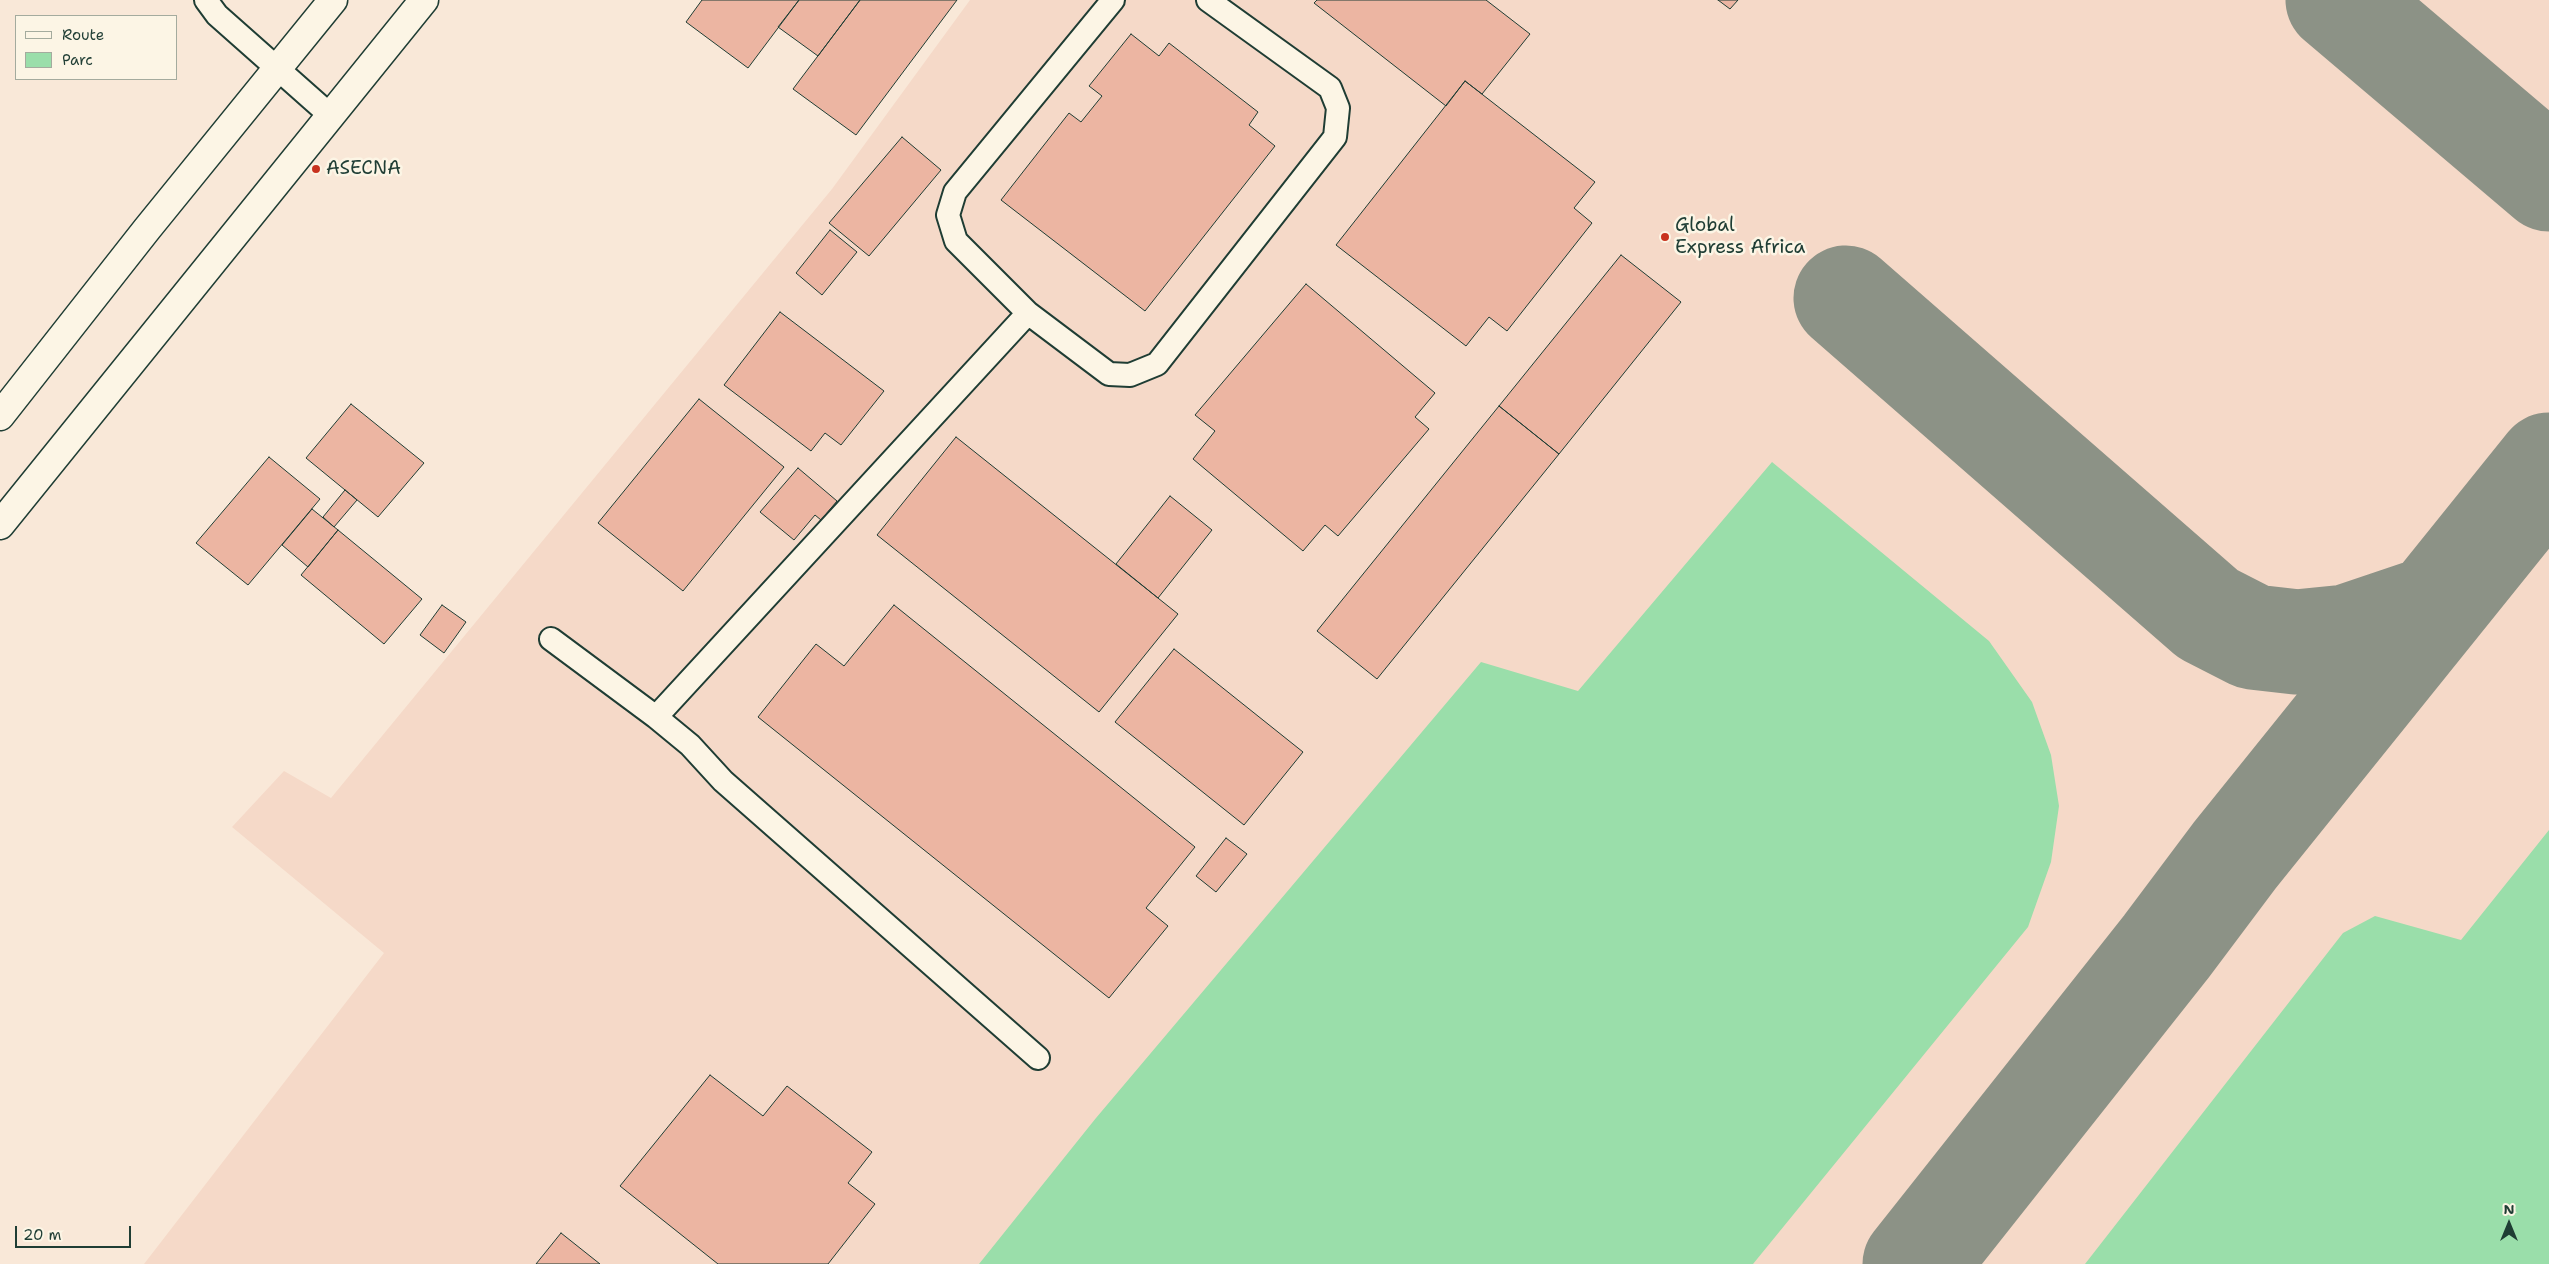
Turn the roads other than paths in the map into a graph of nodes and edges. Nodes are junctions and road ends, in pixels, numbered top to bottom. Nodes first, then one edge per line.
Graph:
1 (206, 0) edge
2 (333, 0) edge
3 (424, 0) edge
4 (1113, 0) edge
5 (1208, 0) edge
6 (278, 68) junction
7 (331, 116) junction
8 (1028, 313) junction
9 (0, 416) edge
10 (0, 525) edge
11 (551, 639) dead end
12 (656, 717) junction
13 (1038, 1058) dead end

1 - 6 lane
2 - 6 main road
3 - 7 main road
4 - 8 lane
5 - 8 lane
6 - 7 lane
6 - 9 main road
7 - 10 main road
8 - 12 lane
11 - 12 lane
12 - 13 lane

